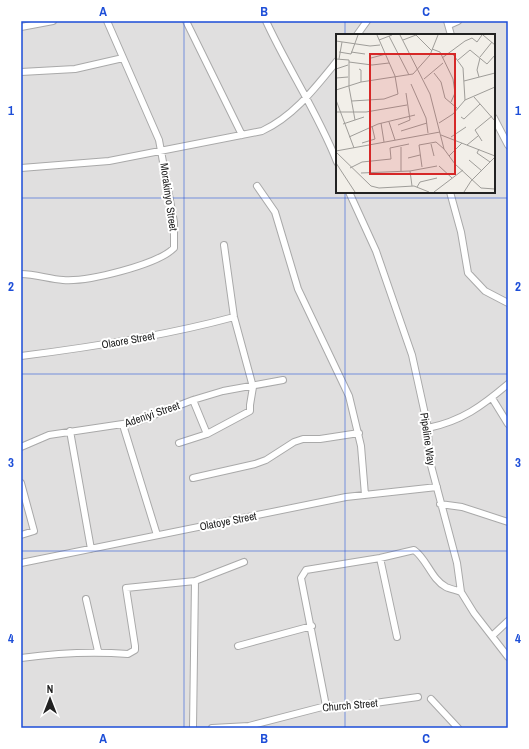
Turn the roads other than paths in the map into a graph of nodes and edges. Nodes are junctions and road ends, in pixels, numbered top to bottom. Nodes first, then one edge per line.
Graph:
1 (53, 21) edge
2 (107, 21) edge
3 (186, 21) edge
4 (266, 21) edge
5 (366, 21) edge
6 (458, 21) edge
7 (448, 23) edge
8 (21, 27) edge
9 (358, 34) edge
10 (451, 34) edge
11 (123, 58) junction
12 (336, 62) edge
13 (21, 72) edge
14 (307, 98) junction
15 (495, 120) edge
16 (242, 135) junction
17 (508, 145) edge
18 (162, 151) junction
19 (336, 158) edge
20 (21, 168) edge
21 (257, 186) dead end
22 (349, 193) edge
23 (450, 193) edge
24 (224, 245) dead end
25 (21, 274) edge
26 (508, 302) edge
27 (234, 318) junction
28 (21, 356) edge
29 (283, 380) dead end
30 (508, 384) edge
31 (254, 386) junction
32 (492, 398) junction
33 (193, 400) junction
34 (508, 424) edge
35 (123, 425) junction
36 (428, 428) junction
37 (70, 431) junction
38 (359, 433) junction
39 (207, 434) junction
40 (179, 443) dead end
41 (21, 447) edge
42 (193, 478) dead end
43 (21, 483) edge
44 (437, 487) junction
45 (365, 495) junction
46 (440, 504) junction
47 (507, 520) edge
48 (21, 535) edge
49 (157, 535) junction
50 (91, 549) junction
51 (380, 558) junction
52 (244, 562) dead end
53 (21, 563) edge
54 (196, 581) junction
55 (461, 592) junction
56 (86, 599) dead end
57 (508, 621) edge
58 (312, 626) junction
59 (492, 636) junction
60 (397, 637) dead end
61 (238, 646) dead end
62 (98, 652) junction
63 (508, 656) edge
64 (21, 658) edge
65 (418, 697) dead end
66 (431, 699) dead end
67 (326, 706) junction
68 (249, 727) edge
69 (193, 728) edge
70 (212, 728) edge
71 (458, 728) edge

1 - 8 street
2 - 11 street, Morakinyo Street
3 - 16 street
4 - 14 street
5 - 9 street
6 - 7 street
7 - 10 street
11 - 13 street
11 - 18 street, Morakinyo Street
12 - 14 street
14 - 16 street
14 - 19 street
15 - 17 street
16 - 18 street
18 - 20 street
18 - 25 street, Morakinyo Street
21 - 38 street
22 - 36 street, Pipeline Way
23 - 26 street
24 - 27 street
27 - 28 street, Olaore Street
27 - 31 street
29 - 31 street, Adeniyi Street
30 - 32 street
31 - 33 street, Adeniyi Street
31 - 39 street
32 - 34 street
32 - 36 street
33 - 35 street, Adeniyi Street
33 - 39 street
35 - 37 street, Adeniyi Street
35 - 49 street
36 - 44 street, Pipeline Way
37 - 41 street, Adeniyi Street
37 - 50 street
38 - 42 street
38 - 45 street
39 - 40 street
43 - 48 street
44 - 45 street, Olatoye Street
44 - 46 street, Pipeline Way
45 - 49 street, Olatoye Street
46 - 47 street
46 - 55 street, Pipeline Way
49 - 50 street, Olatoye Street
50 - 53 street, Olatoye Street
51 - 55 street
51 - 58 street
51 - 60 street
52 - 54 street
54 - 62 street
54 - 69 street
55 - 59 street, Pipeline Way
56 - 62 street
57 - 59 street
58 - 61 street
58 - 67 street
59 - 63 street, Pipeline Way
62 - 64 street
65 - 67 street, Church Street
66 - 71 street
67 - 68 street, Church Street
68 - 70 street, Church Street

